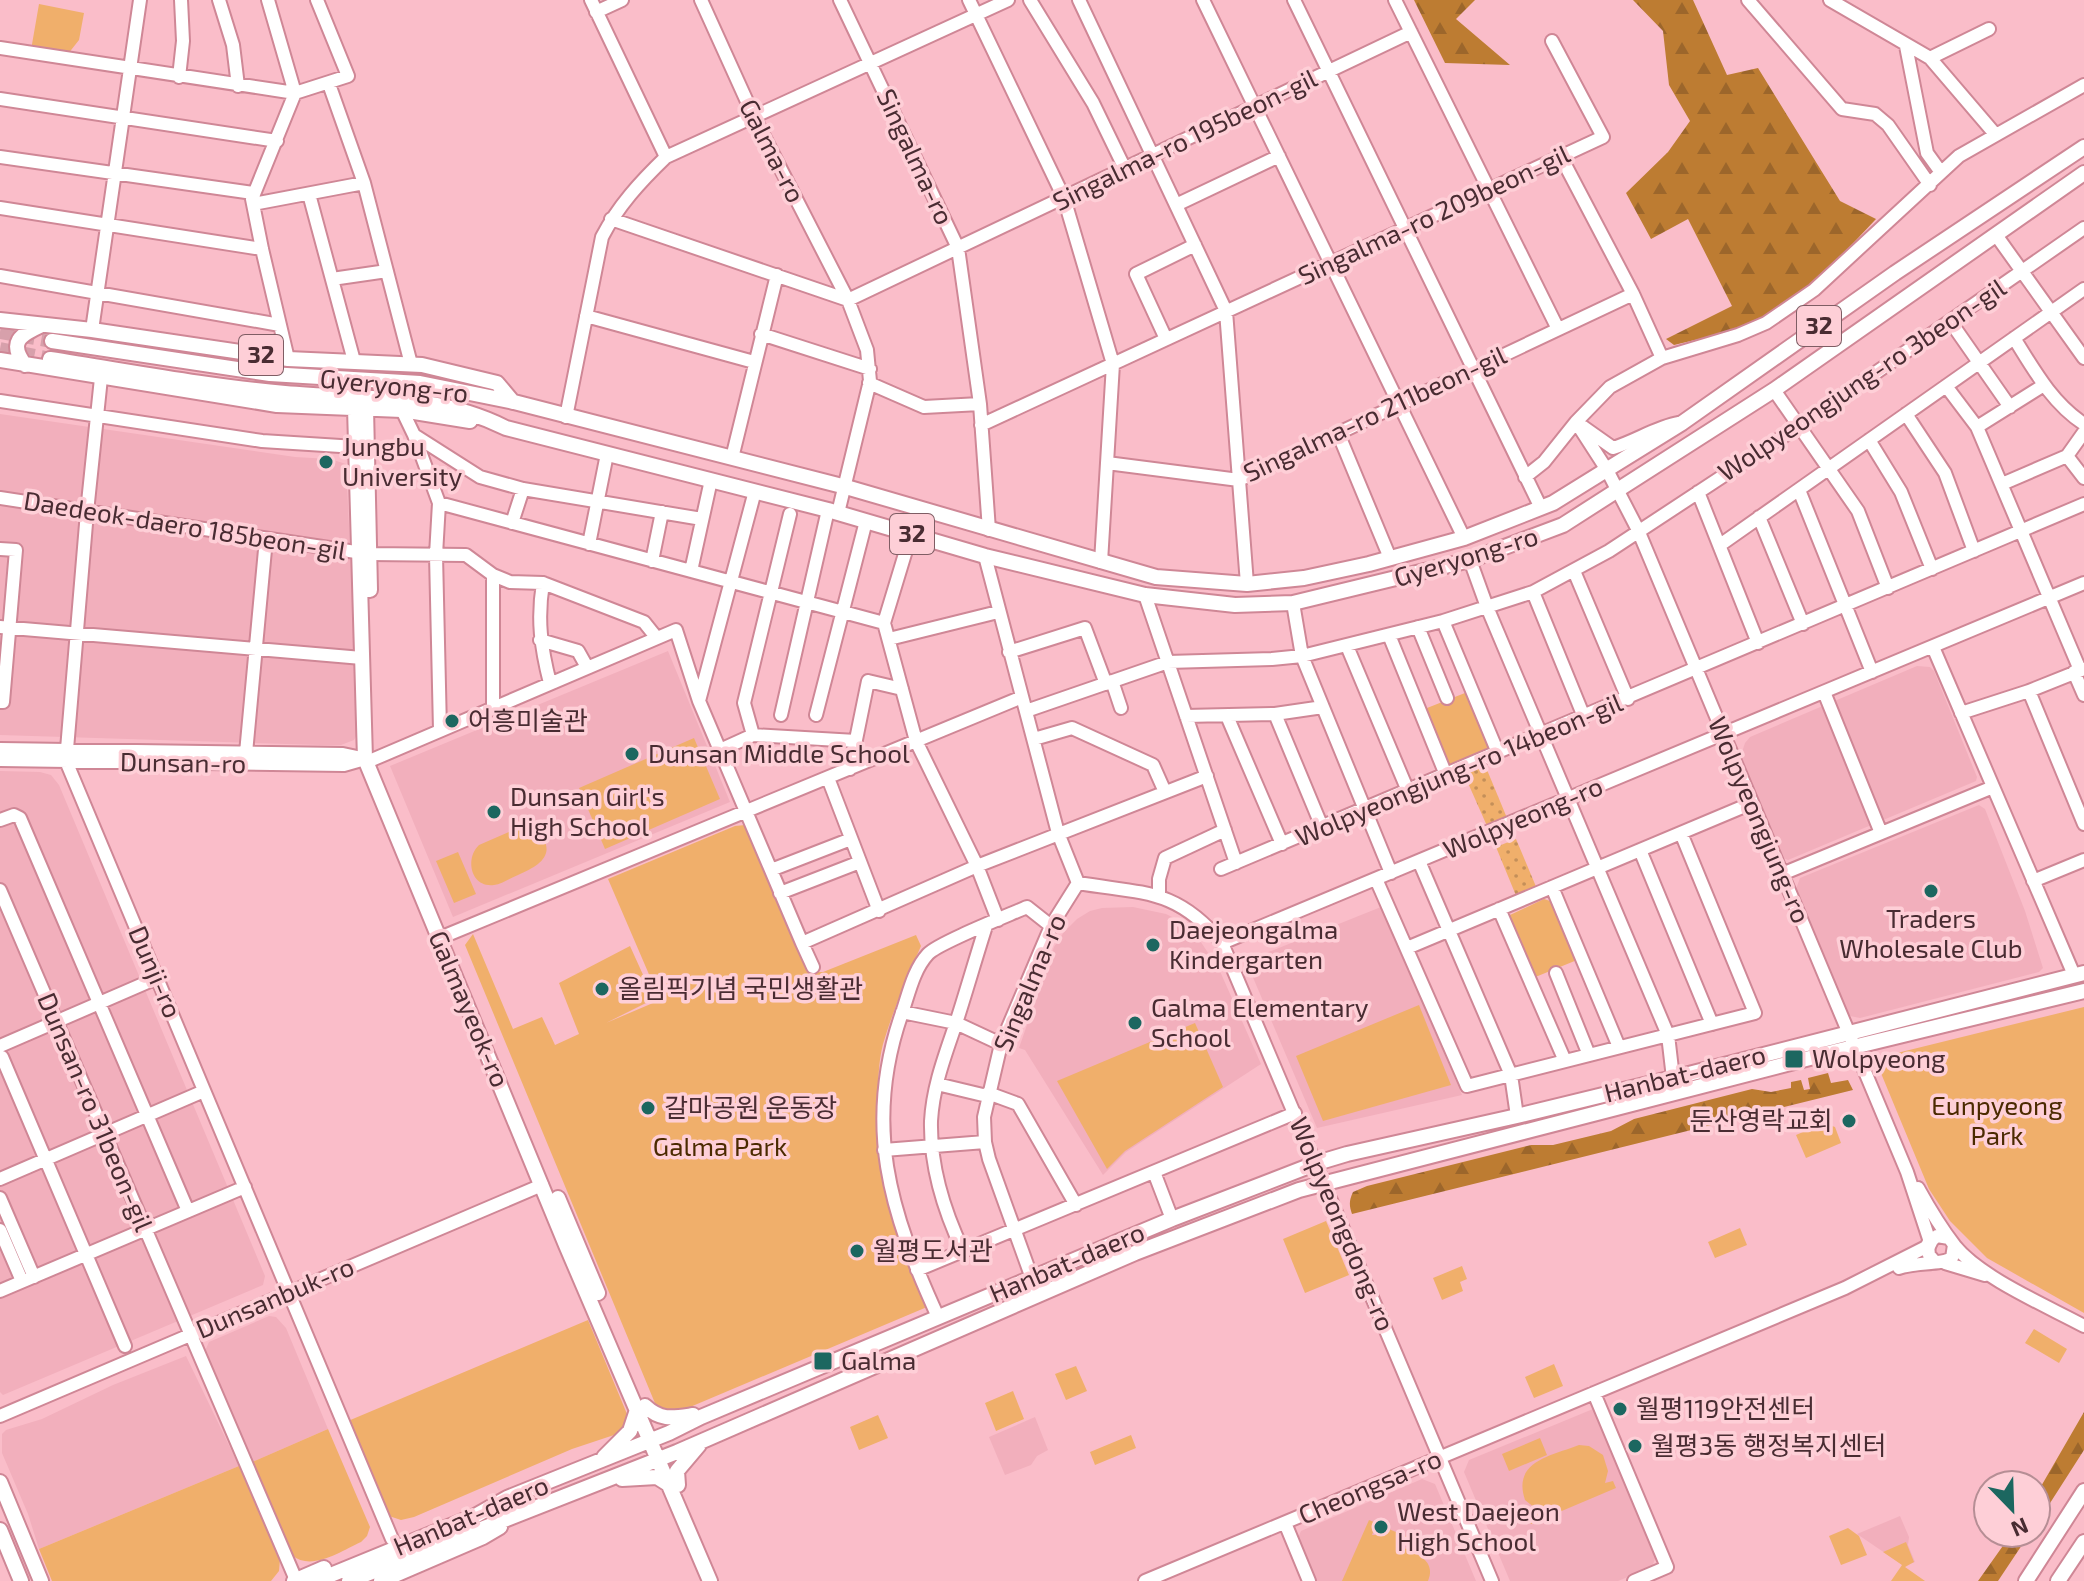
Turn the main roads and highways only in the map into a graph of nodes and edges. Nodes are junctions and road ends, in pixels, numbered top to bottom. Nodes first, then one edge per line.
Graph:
1 (2084, 147) edge
2 (2084, 173) edge
3 (0, 320) edge
4 (43, 325) junction
5 (52, 341) tunnel mouth
6 (50, 359) tunnel mouth
7 (0, 360) edge
8 (25, 365) junction
9 (514, 402) junction
10 (361, 408) junction
11 (506, 428) junction
12 (989, 530) junction
13 (364, 554) junction
14 (985, 556) junction
15 (369, 759) junction
16 (2079, 974) edge
17 (2084, 991) edge
18 (547, 1184) junction
19 (641, 1408) junction
20 (701, 1417) junction
21 (711, 1436) junction
22 (654, 1439) junction
23 (662, 1458) junction
24 (600, 1462) junction
25 (609, 1478) junction
26 (0, 1482) edge
27 (673, 1484) junction
28 (2084, 1491) edge
29 (507, 1498) junction
30 (517, 1516) junction
31 (0, 1530) edge
32 (2084, 1542) edge
33 (406, 1576) edge
34 (295, 1580) edge
35 (21, 1581) edge
36 (41, 1581) edge
37 (316, 1581) edge
38 (349, 1581) edge
39 (381, 1581) edge
40 (710, 1581) edge
41 (719, 1581) edge
42 (2026, 1581) edge
43 (2058, 1581) edge

1 - 12 main road, Gyeryong-ro / 32
2 - 14 main road, Gyeryong-ro / 32
3 - 4 main road, 32
4 - 8 main road
4 - 9 main road, 32
5 - 9 main road, Gyeryong-ro / 32
6 - 11 main road, Gyeryong-ro / 32
7 - 8 main road, 32
8 - 10 main road, 32
9 - 12 main road, Gyeryong-ro / 32
10 - 11 main road, 32
10 - 13 main road, Galmayeok-ro
10 - 13 main road, Galmayeok-ro
11 - 14 main road, Gyeryong-ro / 32
12 - 14 main road, Singalma-ro
13 - 15 main road, Galmayeok-ro
13 - 15 main road, Galmayeok-ro
15 - 18 main road, Galmayeok-ro
15 - 18 main road, Galmayeok-ro
16 - 20 main road, Hanbat-daero
17 - 21 main road, Hanbat-daero
18 - 19 main road, Galmayeok-ro
19 - 20 main road
19 - 22 main road, Galmayeok-ro
19 - 24 main road
20 - 22 main road, Hanbat-daero
21 - 23 main road, Hanbat-daero
21 - 27 main road
22 - 23 main road, Galmayeok-ro
22 - 24 main road, Hanbat-daero
23 - 25 main road, Hanbat-daero
23 - 27 main road, Galmayeok-ro
24 - 29 main road, Hanbat-daero
25 - 27 main road
25 - 30 main road, Hanbat-daero
26 - 36 main road
27 - 40 main road, Galmayeok-ro
27 - 41 main road, Galmayeok-ro
28 - 42 main road
29 - 34 main road
29 - 37 main road, Hanbat-daero
30 - 33 main road
30 - 38 main road, Hanbat-daero
31 - 35 main road
32 - 43 main road
33 - 39 main road

